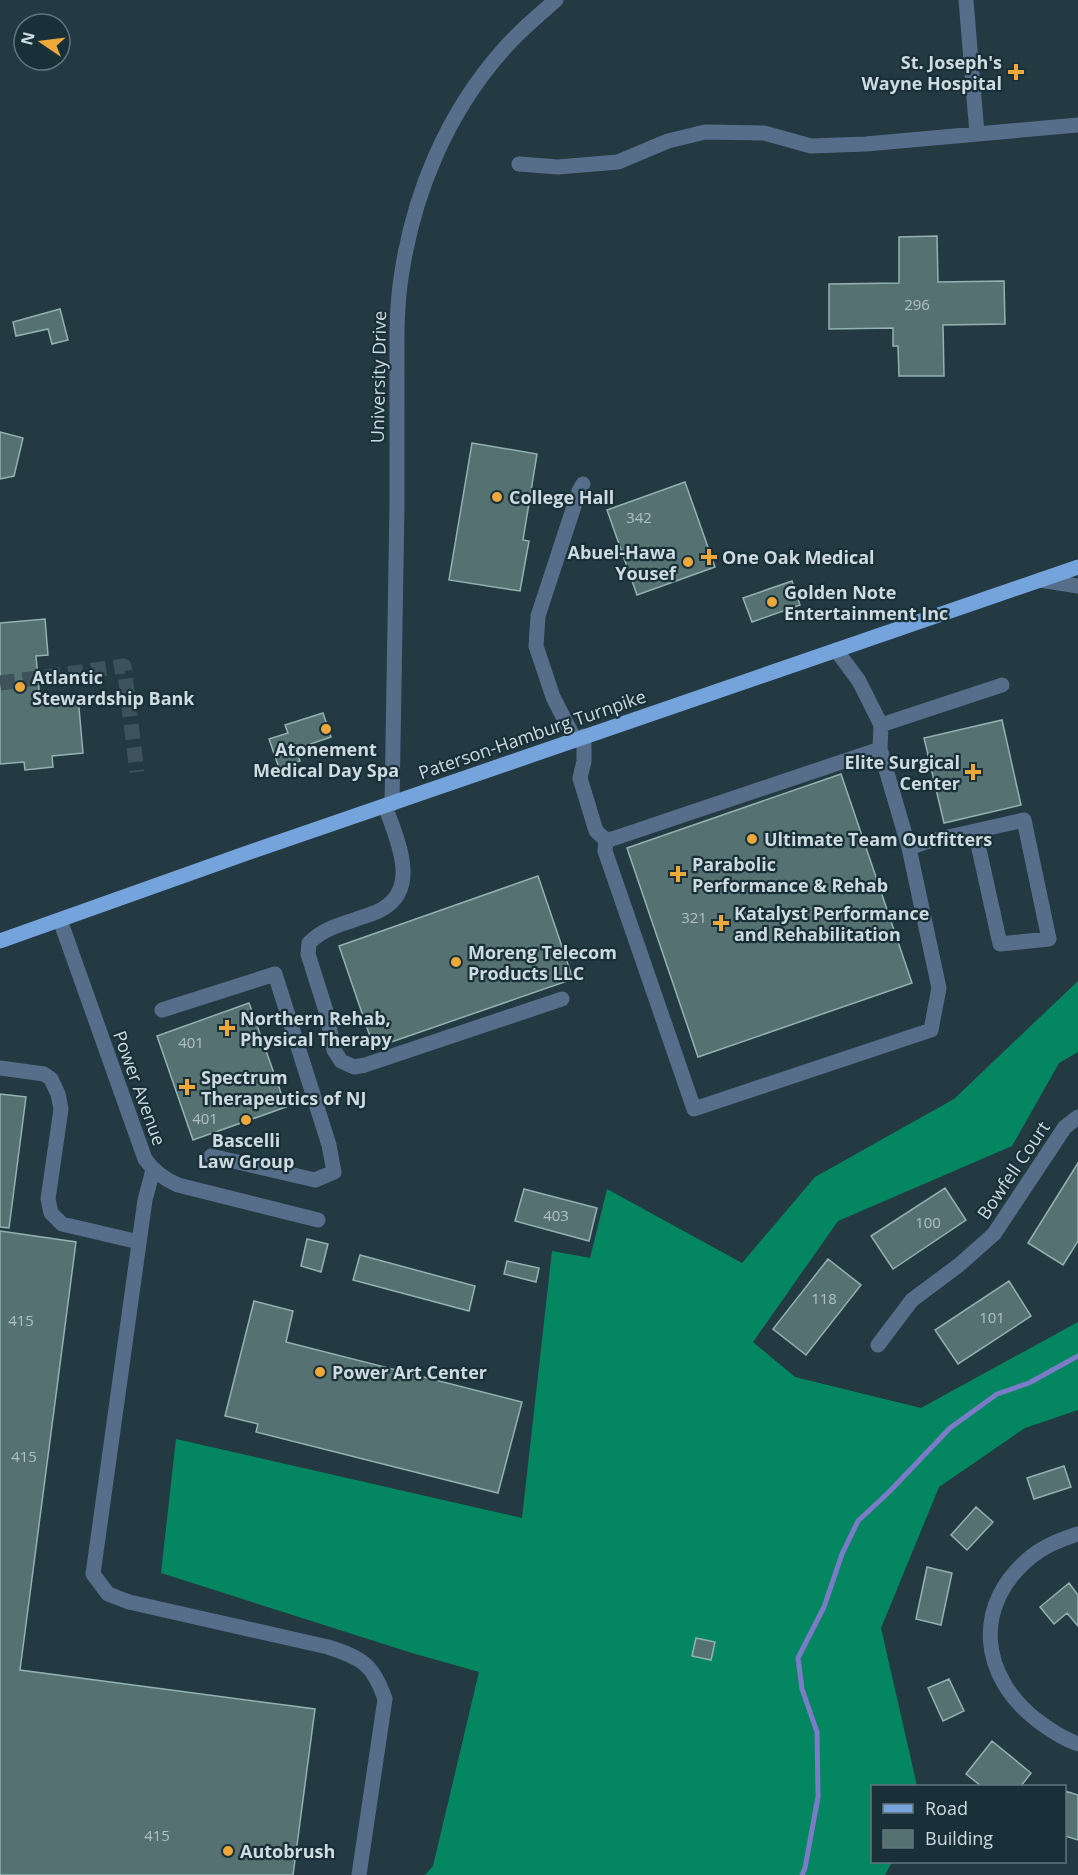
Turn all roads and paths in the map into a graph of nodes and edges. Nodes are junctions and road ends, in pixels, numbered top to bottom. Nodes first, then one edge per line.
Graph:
1 (556, 0) edge
2 (966, 0) edge
3 (1078, 125) edge
4 (977, 134) junction
5 (519, 164) dead end
6 (583, 484) dead end
7 (1078, 567) edge
8 (1040, 580) junction
9 (1078, 586) edge
10 (836, 650) junction
11 (1002, 686) dead end
12 (881, 725) junction
13 (580, 738) junction
14 (880, 749) junction
15 (389, 805) junction
16 (975, 831) junction
17 (606, 840) junction
18 (909, 848) junction
19 (60, 920) junction
20 (0, 941) edge
21 (562, 999) dead end
22 (162, 1010) dead end
23 (0, 1068) edge
24 (1078, 1117) edge
25 (211, 1156) dead end
26 (153, 1170) junction
27 (318, 1220) dead end
28 (139, 1242) junction
29 (878, 1345) dead end
30 (1078, 1534) edge
31 (1078, 1744) edge
32 (359, 1875) edge

1 - 15 street, University Drive
2 - 4 street
3 - 4 street
4 - 5 street
6 - 13 street
7 - 8 main road, Paterson-Hamburg Turnpike
8 - 9 street
8 - 10 main road, Paterson-Hamburg Turnpike
10 - 12 street
10 - 13 main road, Paterson-Hamburg Turnpike
11 - 12 street
12 - 14 street
13 - 15 main road, Paterson-Hamburg Turnpike
13 - 17 street
14 - 17 street
14 - 18 street
15 - 19 main road, Paterson-Hamburg Turnpike
15 - 21 street, University Drive
16 - 16 street
16 - 18 street
17 - 18 street
19 - 20 main road, Paterson-Hamburg Turnpike
19 - 26 street, Power Avenue
22 - 25 street
23 - 28 street
24 - 29 street, Bowfell Court
26 - 27 street, Power Avenue
26 - 28 street
28 - 32 street
30 - 31 street

